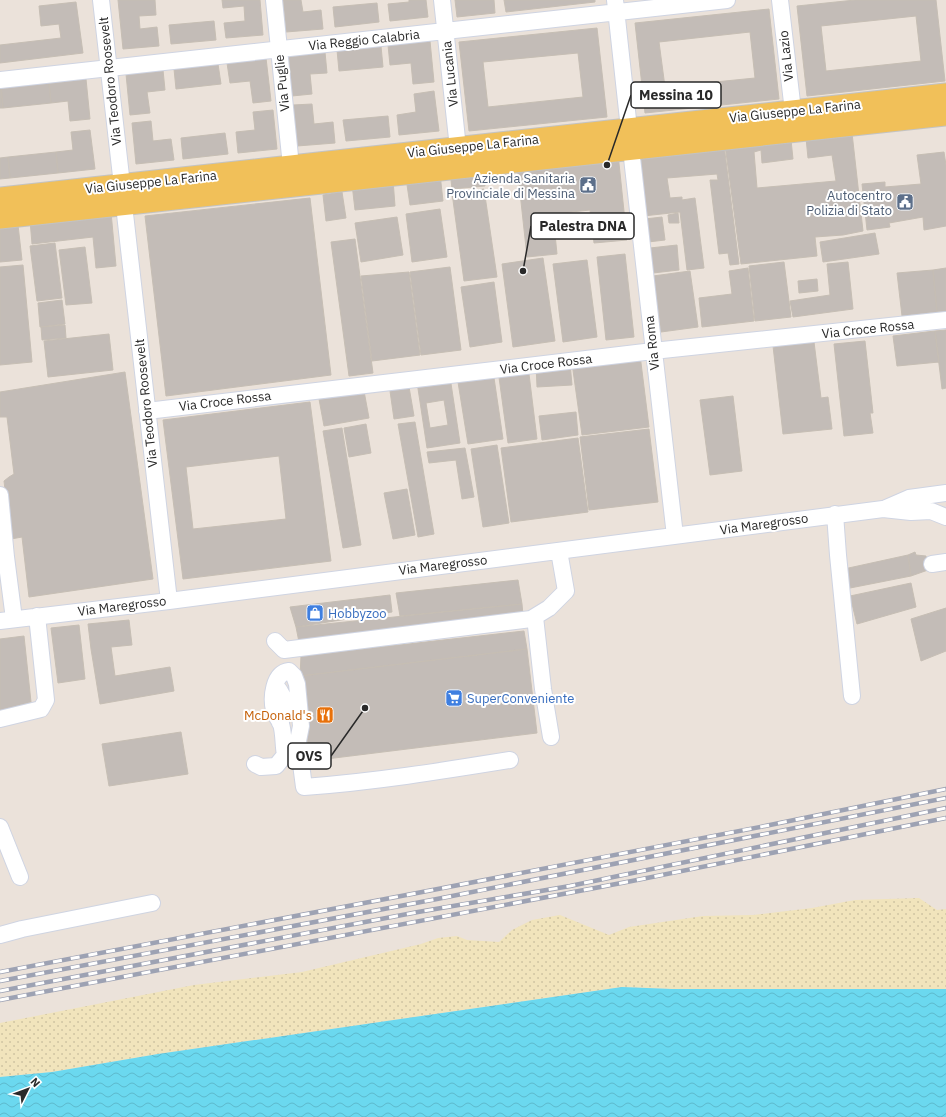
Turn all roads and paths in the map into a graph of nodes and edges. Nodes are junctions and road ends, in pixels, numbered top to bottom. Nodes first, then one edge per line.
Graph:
1 (101, 0) edge
2 (274, 0) edge
3 (442, 0) edge
4 (727, 0) edge
5 (780, 0) edge
6 (616, 6) edge
7 (445, 31) junction
8 (279, 49) junction
9 (109, 68) junction
10 (0, 80) edge
11 (946, 94) edge
12 (793, 111) junction
13 (946, 115) edge
14 (630, 139) junction
15 (458, 148) junction
16 (291, 166) junction
17 (123, 195) junction
18 (0, 198) edge
19 (0, 218) edge
20 (946, 320) edge
21 (653, 351) junction
22 (147, 410) junction
23 (946, 493) edge
24 (0, 506) edge
25 (886, 508) junction
26 (835, 514) junction
27 (946, 517) edge
28 (675, 536) junction
29 (559, 551) junction
30 (3, 558) edge
31 (169, 601) junction
32 (37, 616) junction
33 (535, 617) junction
34 (7, 620) edge
35 (275, 641) dead end
36 (852, 696) dead end
37 (0, 719) edge
38 (551, 737) dead end
39 (510, 760) dead end
40 (255, 764) dead end
41 (0, 827) edge
42 (20, 877) dead end
43 (152, 903) dead end
44 (0, 935) edge

1 - 9 street, Via Teodoro Roosevelt
2 - 8 street, Via Puglie
3 - 7 street, Via Lucania
4 - 6 street, Via Reggio Calabria
5 - 12 street, Via Lazio
6 - 7 street, Via Reggio Calabria
6 - 14 street, Via Roma
7 - 8 street, Via Reggio Calabria
7 - 15 street, Via Lucania
8 - 9 street, Via Reggio Calabria
8 - 16 street, Via Puglie
9 - 10 street, Via Reggio Calabria
9 - 17 street, Via Teodoro Roosevelt
11 - 12 main road, Via Giuseppe La Farina
12 - 14 main road, Via Giuseppe La Farina
13 - 14 main road, Via Giuseppe La Farina
14 - 15 main road, Via Giuseppe La Farina
14 - 17 main road, Via Giuseppe La Farina
14 - 21 street, Via Roma
15 - 16 main road, Via Giuseppe La Farina
16 - 17 main road, Via Giuseppe La Farina
17 - 18 main road, Via Giuseppe La Farina
17 - 19 main road, Via Giuseppe La Farina
17 - 22 street, Via Teodoro Roosevelt
20 - 21 street, Via Croce Rossa
21 - 22 street, Via Croce Rossa
21 - 28 street, Via Roma
22 - 31 street, Via Teodoro Roosevelt
23 - 25 street
24 - 30 street
25 - 26 street, Via Maregrosso
25 - 27 street
26 - 28 street, Via Maregrosso
26 - 36 street
28 - 29 street, Via Maregrosso
29 - 31 street, Via Maregrosso
29 - 33 street
30 - 34 street
31 - 32 street, Via Maregrosso
32 - 34 street, Via Maregrosso
32 - 37 street
33 - 35 street
33 - 38 street
39 - 40 street
41 - 42 street
43 - 44 street

